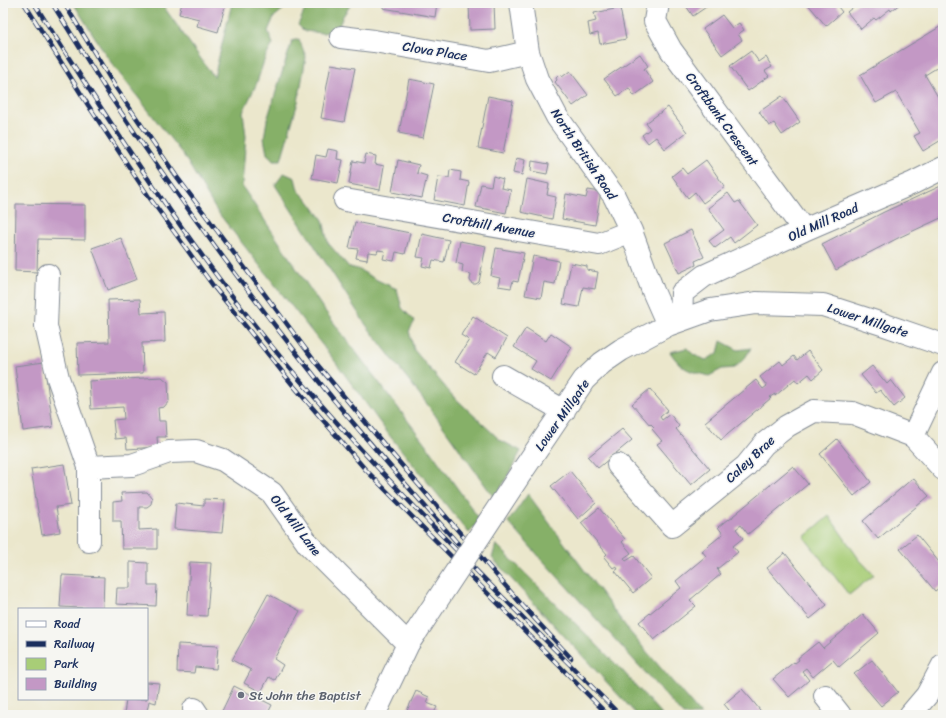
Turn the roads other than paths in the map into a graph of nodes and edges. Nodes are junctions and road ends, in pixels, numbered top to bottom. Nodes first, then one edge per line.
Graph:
1 (521, 3) edge
2 (658, 3) edge
3 (341, 38) dead end
4 (528, 52) junction
5 (943, 168) edge
6 (345, 200) dead end
7 (804, 230) junction
8 (631, 232) junction
9 (48, 275) dead end
10 (674, 322) junction
11 (943, 345) edge
12 (943, 373) edge
13 (503, 376) dead end
14 (564, 411) junction
15 (913, 436) junction
16 (618, 464) dead end
17 (89, 467) junction
18 (943, 469) edge
19 (89, 541) dead end
20 (413, 637) junction
21 (943, 665) edge
22 (824, 696) dead end
23 (374, 715) edge
24 (840, 715) edge
25 (910, 715) edge

1 - 4 street, North British Road
2 - 7 street, Croftbank Crescent
3 - 4 street, Clova Place
4 - 8 street, North British Road
5 - 7 street, Old Mill Road
6 - 8 street, Crofthill Avenue
7 - 10 street, Old Mill Road
8 - 10 street, North British Road
9 - 17 street
10 - 11 street, Lower Millgate
10 - 14 street, Lower Millgate
12 - 15 street
13 - 14 street
14 - 20 street, Lower Millgate, bridge
15 - 16 street, Caley Brae
15 - 18 street
17 - 19 street
17 - 20 street, Old Mill Lane
20 - 23 street, Lower Millgate
21 - 25 street
22 - 24 street

